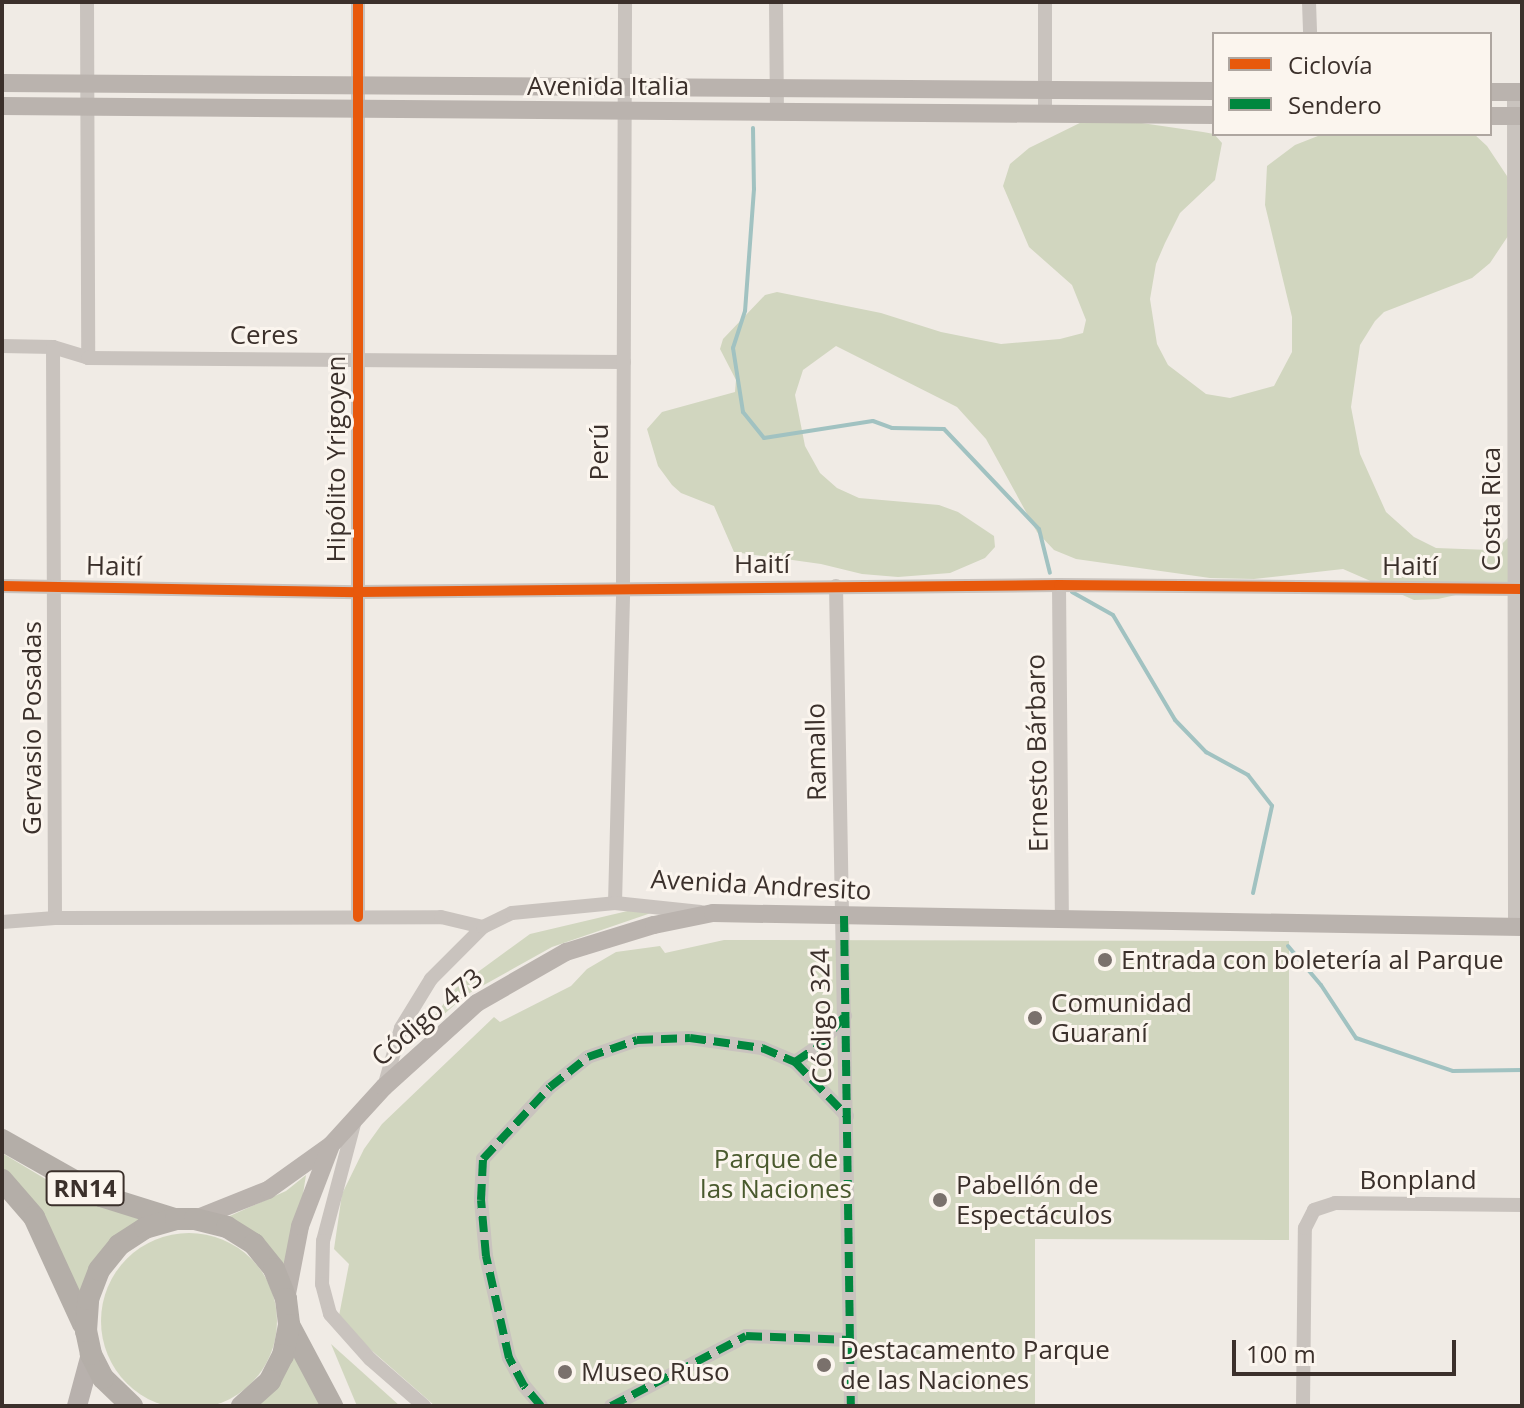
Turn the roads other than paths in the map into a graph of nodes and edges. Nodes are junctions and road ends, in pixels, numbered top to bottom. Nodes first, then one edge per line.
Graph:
1 (87, 2) edge
2 (358, 2) edge
3 (625, 2) edge
4 (776, 2) edge
5 (1045, 2) edge
6 (1309, 2) edge
7 (1310, 32) edge
8 (2, 83) edge
9 (88, 84) junction
10 (358, 87) junction
11 (625, 88) junction
12 (776, 88) junction
13 (1045, 90) junction
14 (1212, 91) edge
15 (1492, 92) edge
16 (1518, 92) edge
17 (2, 106) edge
18 (88, 107) junction
19 (358, 111) junction
20 (625, 112) junction
21 (777, 113) junction
22 (1045, 114) junction
23 (1212, 115) edge
24 (1492, 116) edge
25 (1518, 116) edge
26 (2, 346) edge
27 (53, 347) junction
28 (88, 358) junction
29 (358, 360) junction
30 (624, 362) junction
31 (1059, 585) junction
32 (2, 586) edge
33 (56, 586) junction
34 (836, 586) junction
35 (623, 587) junction
36 (1519, 589) edge
37 (358, 592) junction
38 (615, 903) junction
39 (713, 913) junction
40 (844, 916) junction
41 (358, 917) junction
42 (55, 918) junction
43 (1062, 921) junction
44 (2, 922) edge
45 (483, 927) junction
46 (1518, 927) edge
47 (845, 1016) junction
48 (795, 1062) junction
49 (384, 1087) junction
50 (847, 1116) junction
51 (356, 1118) junction
52 (2, 1140) edge
53 (331, 1145) junction
54 (2, 1180) edge
55 (1522, 1205) edge
56 (186, 1219) junction
57 (286, 1299) junction
58 (289, 1325) junction
59 (86, 1331) junction
60 (850, 1340) junction
61 (91, 1354) junction
62 (77, 1406) edge
63 (132, 1406) edge
64 (242, 1406) edge
65 (332, 1406) edge
66 (424, 1406) edge
67 (541, 1406) edge
68 (611, 1406) edge
69 (851, 1406) edge
70 (1303, 1406) edge

1 - 9 street
2 - 10 street, Hipólito Yrigoyen
3 - 11 street, Perú
4 - 12 street
5 - 13 street
6 - 7 street
8 - 9 main road, Avenida Italia
9 - 10 main road, Avenida Italia
9 - 18 street
10 - 11 main road, Avenida Italia
10 - 19 street, Hipólito Yrigoyen
11 - 12 main road, Avenida Italia
11 - 20 street, Perú
12 - 13 main road, Avenida Italia
12 - 21 street
13 - 14 main road, Avenida Italia
13 - 22 street
15 - 16 main road
16 - 25 street, Costa Rica
17 - 18 main road, Avenida Italia
18 - 19 main road, Avenida Italia
18 - 28 street
19 - 20 main road, Avenida Italia
19 - 29 street, Hipólito Yrigoyen
20 - 21 main road, Avenida Italia
20 - 30 street, Perú
21 - 22 main road, Avenida Italia
22 - 23 main road, Avenida Italia
24 - 25 main road
25 - 36 street, Costa Rica
26 - 27 street, Ceres
27 - 28 street, Ceres
27 - 33 street, Gervasio Posadas
28 - 29 street, Ceres
29 - 30 street, Ceres
29 - 37 street, Hipólito Yrigoyen
30 - 35 street, Perú
31 - 34 street, Haití
31 - 36 street, Haití
31 - 43 street, Ernesto Bárbaro
32 - 33 street, Haití
33 - 37 street, Haití
33 - 42 street, Gervasio Posadas
34 - 35 street, Haití
34 - 40 street, Ramallo
35 - 37 street, Haití
35 - 38 street, Perú
36 - 46 street, Costa Rica
37 - 41 street, Hipólito Yrigoyen
38 - 39 street, Avenida Andresito
38 - 45 street, Avenida Andresito
39 - 40 main road, Avenida Andresito
39 - 49 main road, Código 473
40 - 43 main road, Avenida Andresito
40 - 47 street, Código 324
41 - 42 street
41 - 45 street
42 - 44 street
43 - 46 main road, Avenida Andresito
45 - 49 street
47 - 48 street
47 - 50 street, Código 324
48 - 50 street, Código 324
48 - 67 street, Código 324
49 - 51 main road, Código 473
50 - 60 street, Código 324
51 - 53 main road, Código 473
51 - 66 street
52 - 56 highway, RN14
53 - 56 main road
53 - 57 main road
54 - 59 highway, RN14
55 - 70 street, Bonpland
56 - 57 highway, RN14
56 - 59 highway, RN14
57 - 58 highway, RN14
58 - 64 highway, RN14
58 - 65 highway, RN14
59 - 61 highway, RN14
60 - 68 street
60 - 69 street, Código 324
61 - 62 main road
61 - 63 highway, RN14

